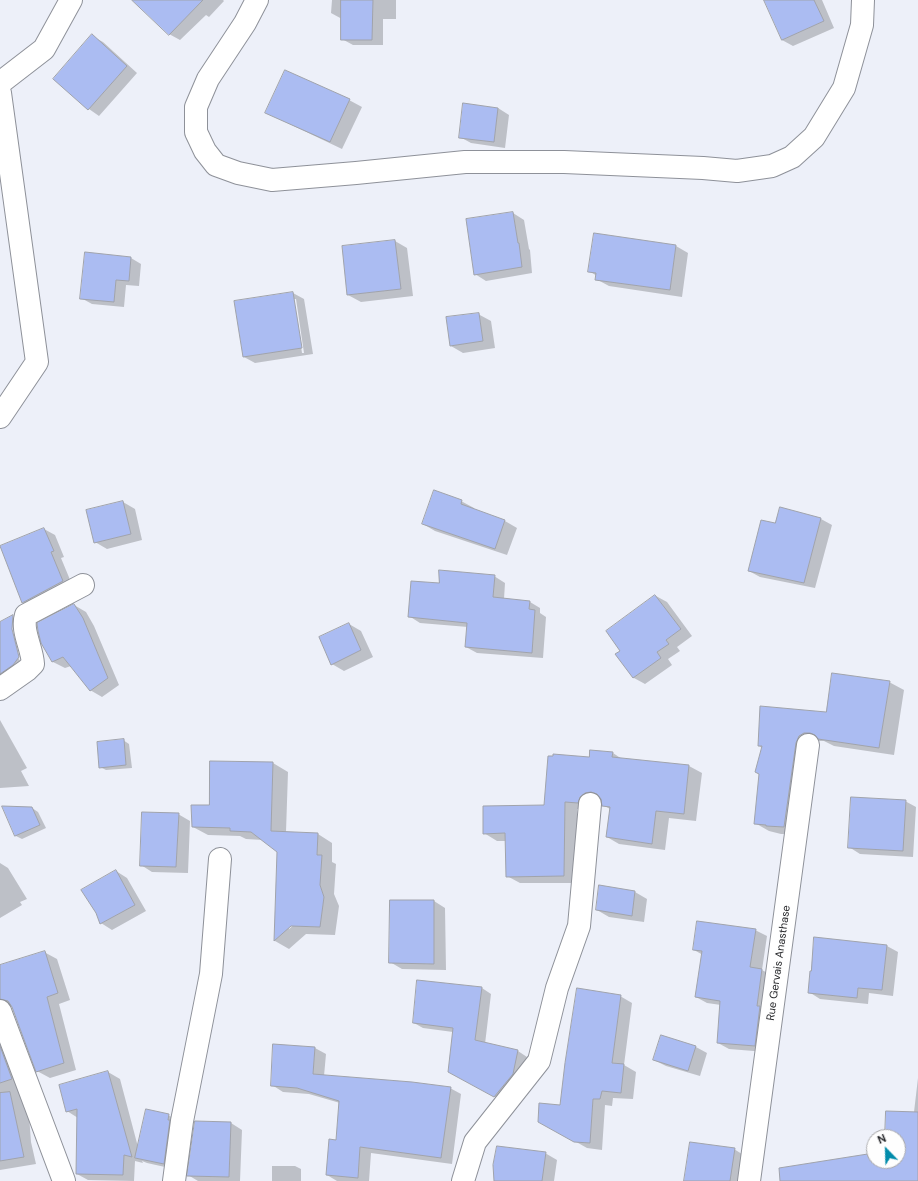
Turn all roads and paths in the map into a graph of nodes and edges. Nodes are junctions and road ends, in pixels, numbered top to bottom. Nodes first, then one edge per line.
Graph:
1 (71, 0) edge
2 (257, 0) edge
3 (862, 0) edge
4 (0, 83) edge
5 (0, 93) edge
6 (0, 417) edge
7 (83, 585) dead end
8 (0, 689) edge
9 (808, 745) dead end
10 (590, 804) dead end
11 (220, 859) dead end
12 (0, 1011) edge
13 (64, 1181) edge
14 (174, 1181) edge
15 (463, 1181) edge
16 (749, 1181) edge

1 - 4 street
2 - 3 street
5 - 6 street
7 - 8 street
9 - 16 street, Rue Gervais Anasthase
10 - 15 street
11 - 14 street
12 - 13 street

